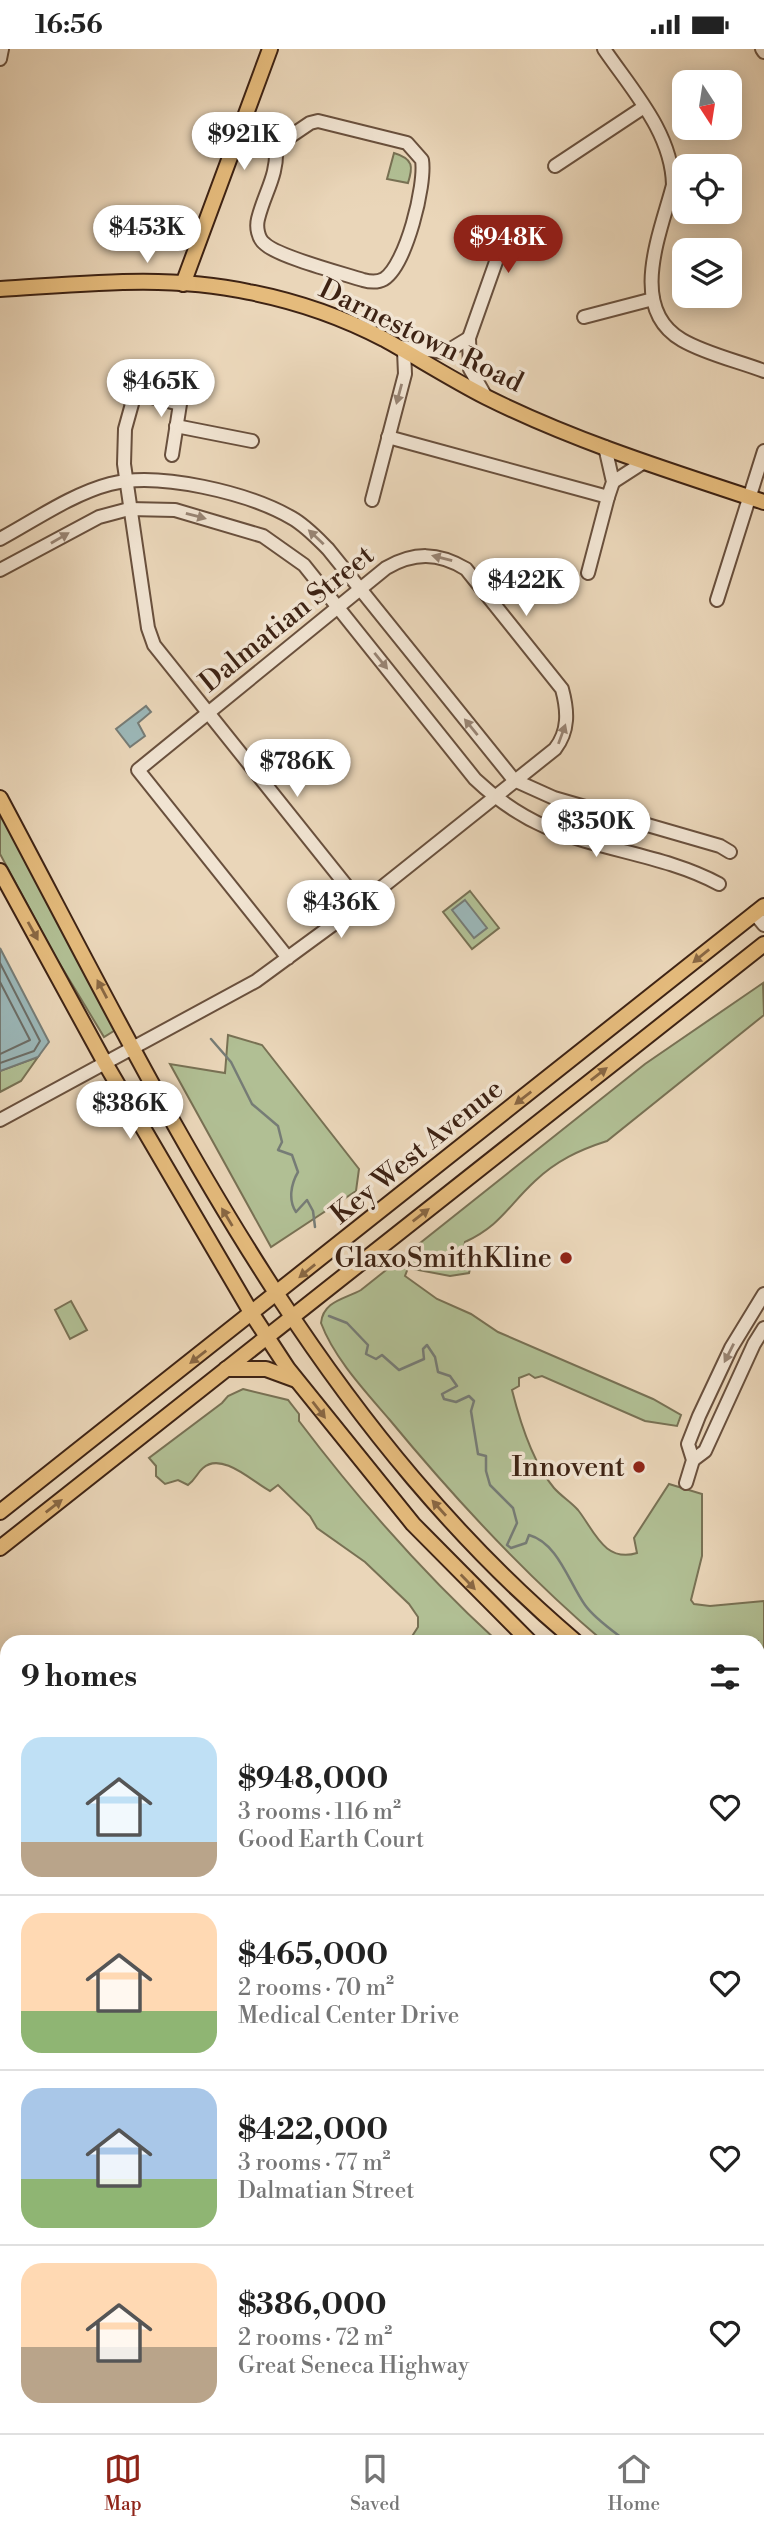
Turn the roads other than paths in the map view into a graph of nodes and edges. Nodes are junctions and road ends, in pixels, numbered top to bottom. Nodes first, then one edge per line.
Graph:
1 (2, 49) edge
2 (270, 49) edge
3 (604, 49) edge
4 (0, 59) edge
5 (644, 107) junction
6 (240, 133) junction
7 (276, 146) junction
8 (555, 166) dead end
9 (469, 241) dead end
10 (184, 284) junction
11 (0, 289) edge
12 (653, 299) junction
13 (584, 317) dead end
14 (469, 338) junction
15 (400, 349) junction
16 (764, 371) edge
17 (486, 397) junction
18 (176, 426) junction
19 (388, 437) junction
20 (252, 440) dead end
21 (605, 447) junction
22 (764, 451) edge
23 (172, 455) dead end
24 (644, 462) junction
25 (125, 481) junction
26 (613, 482) junction
27 (608, 497) junction
28 (372, 500) dead end
29 (757, 500) edge
30 (129, 509) junction
31 (0, 539) edge
32 (0, 571) edge
33 (588, 573) dead end
34 (360, 589) junction
35 (718, 600) dead end
36 (338, 608) junction
37 (208, 713) junction
38 (514, 780) junction
39 (494, 797) junction
40 (0, 798) edge
41 (730, 852) dead end
42 (0, 871) edge
43 (719, 884) dead end
44 (361, 904) junction
45 (759, 910) edge
46 (764, 925) edge
47 (764, 944) edge
48 (288, 958) junction
49 (133, 1050) junction
50 (105, 1063) junction
51 (0, 1120) edge
52 (764, 1294) edge
53 (275, 1296) junction
54 (252, 1314) junction
55 (291, 1319) junction
56 (764, 1328) edge
57 (268, 1337) junction
58 (226, 1369) junction
59 (296, 1380) junction
60 (693, 1460) junction
61 (686, 1483) dead end
62 (0, 1512) edge
63 (0, 1548) edge
64 (523, 1635) edge
65 (568, 1635) edge

1 - 4 street
2 - 6 main road
3 - 5 street
5 - 8 street
5 - 12 street
6 - 7 street
6 - 10 main road
7 - 7 street
9 - 14 street
10 - 11 main road, Darnestown Road
10 - 15 main road, Darnestown Road
12 - 13 street
12 - 16 street
14 - 15 street
14 - 17 street
15 - 17 main road, Darnestown Road
15 -> 19 street
17 - 21 main road, Darnestown Road
18 - 20 street
18 - 23 street
18 - 25 street
19 - 27 street
19 - 28 street
21 - 24 main road, Darnestown Road
21 - 26 street
22 - 29 street
24 - 26 street
24 - 29 main road, Darnestown Road
25 - 30 street
25 - 31 street
34 -> 25 street
26 - 27 street
27 - 33 street
29 - 35 street
32 -> 30 street
30 -> 36 street
30 - 37 street
34 - 36 street, Dalmatian Street
38 -> 34 street
38 -> 34 street, Dalmatian Street
36 - 37 street, Dalmatian Street
36 -> 39 street
37 - 44 street
37 - 48 street, Dalmatian Street
38 - 39 street, Dalmatian Street
38 - 41 street
39 - 43 street
39 - 44 street, Dalmatian Street
49 -> 40 main road
42 -> 50 main road
44 - 48 street, Dalmatian Street
45 - 46 street
45 -> 53 main road, Key West Avenue
55 -> 47 main road, Key West Avenue
48 - 49 street, Dalmatian Street
49 - 50 street, Dalmatian Street
53 -> 49 main road
50 - 51 street, Dalmatian Street
50 - 54 main road
52 -> 60 street
53 - 54 main road, Key West Avenue
53 - 55 main road
54 - 57 main road
54 -> 62 main road, Key West Avenue
55 - 57 main road, Key West Avenue
65 -> 55 main road
56 - 60 street
57 - 58 main road, Key West Avenue
57 - 59 main road
58 - 59 main road
63 -> 58 main road, Key West Avenue
59 -> 64 main road
60 - 61 street

